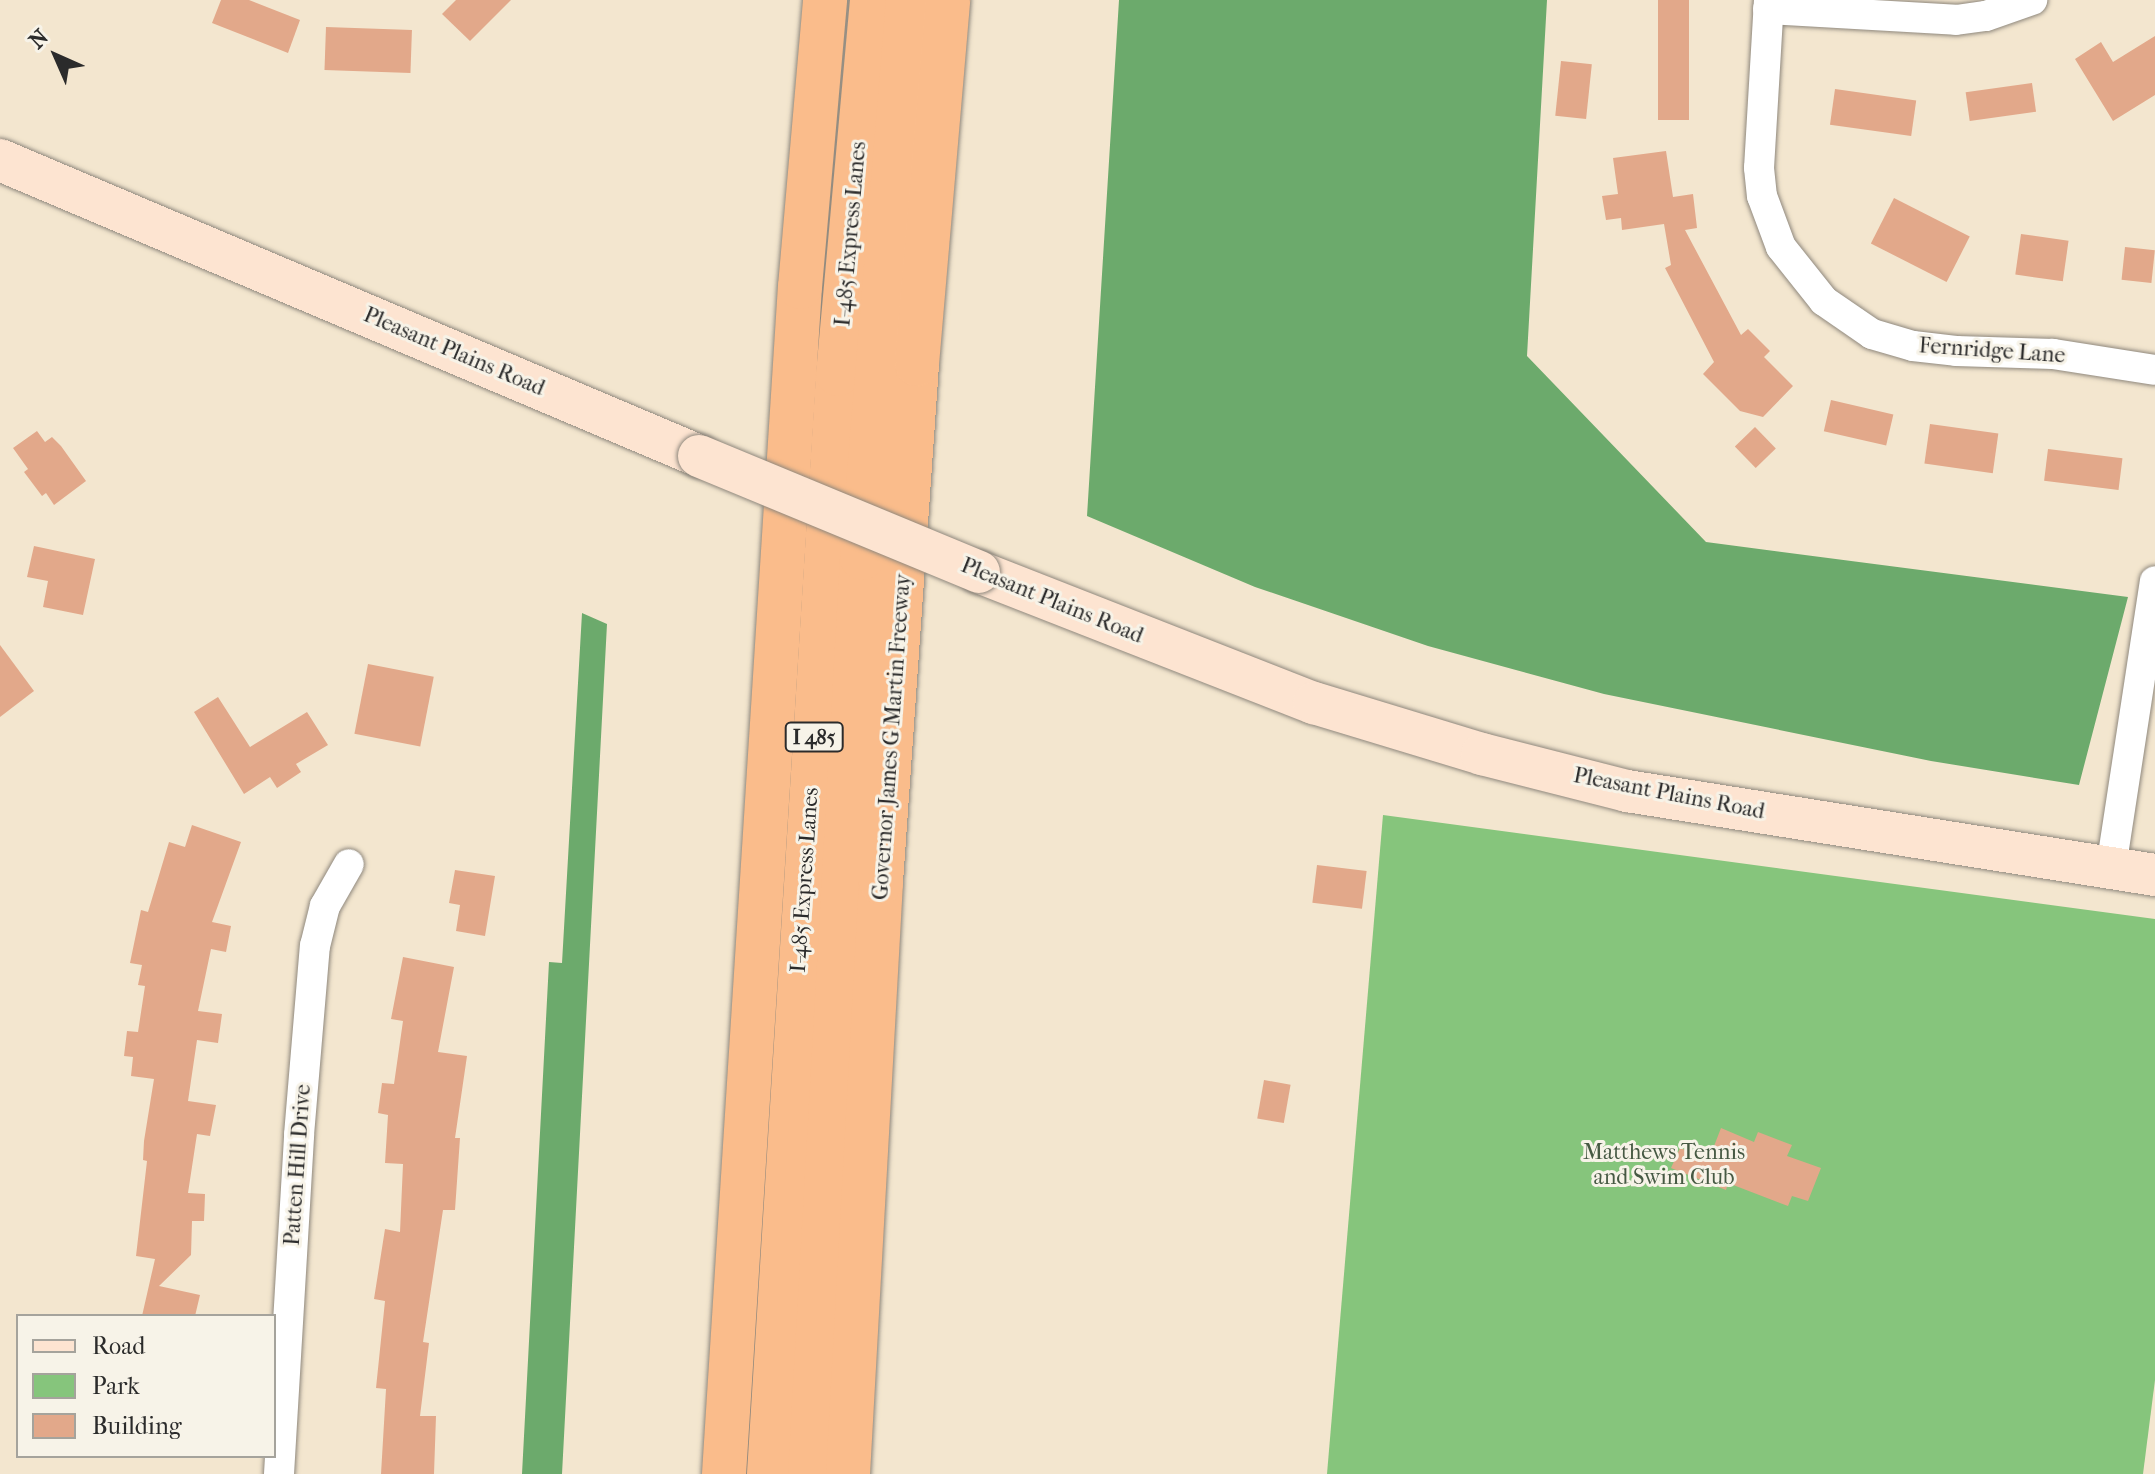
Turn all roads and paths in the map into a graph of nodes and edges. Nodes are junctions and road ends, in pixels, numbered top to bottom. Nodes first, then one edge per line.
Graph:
1 (825, 0) edge
2 (872, 0) edge
3 (908, 0) edge
4 (948, 0) edge
5 (2032, 0) edge
6 (1769, 5) edge
7 (0, 160) edge
8 (917, 364) junction
9 (2155, 370) edge
10 (2155, 581) edge
11 (851, 751) junction
12 (349, 864) dead end
13 (2111, 868) junction
14 (2155, 875) edge
15 (279, 1474) edge
16 (724, 1474) edge
17 (769, 1474) edge
18 (810, 1474) edge
19 (848, 1474) edge

1 - 16 highway, I 485
2 - 17 highway, I-485 Express Lanes / I 485
3 - 11 highway, I-485 Express Lanes / I 485
4 - 8 highway, Governor James G Martin Freeway
5 - 6 street
6 - 9 street, Fernridge Lane
7 - 13 street, Pleasant Plains Road, bridge
8 - 11 highway
8 - 19 highway, Governor James G Martin Freeway
10 - 13 street
11 - 18 highway, I-485 Express Lanes / I 485
12 - 15 street, Patten Hill Drive
13 - 14 street, Pleasant Plains Road

